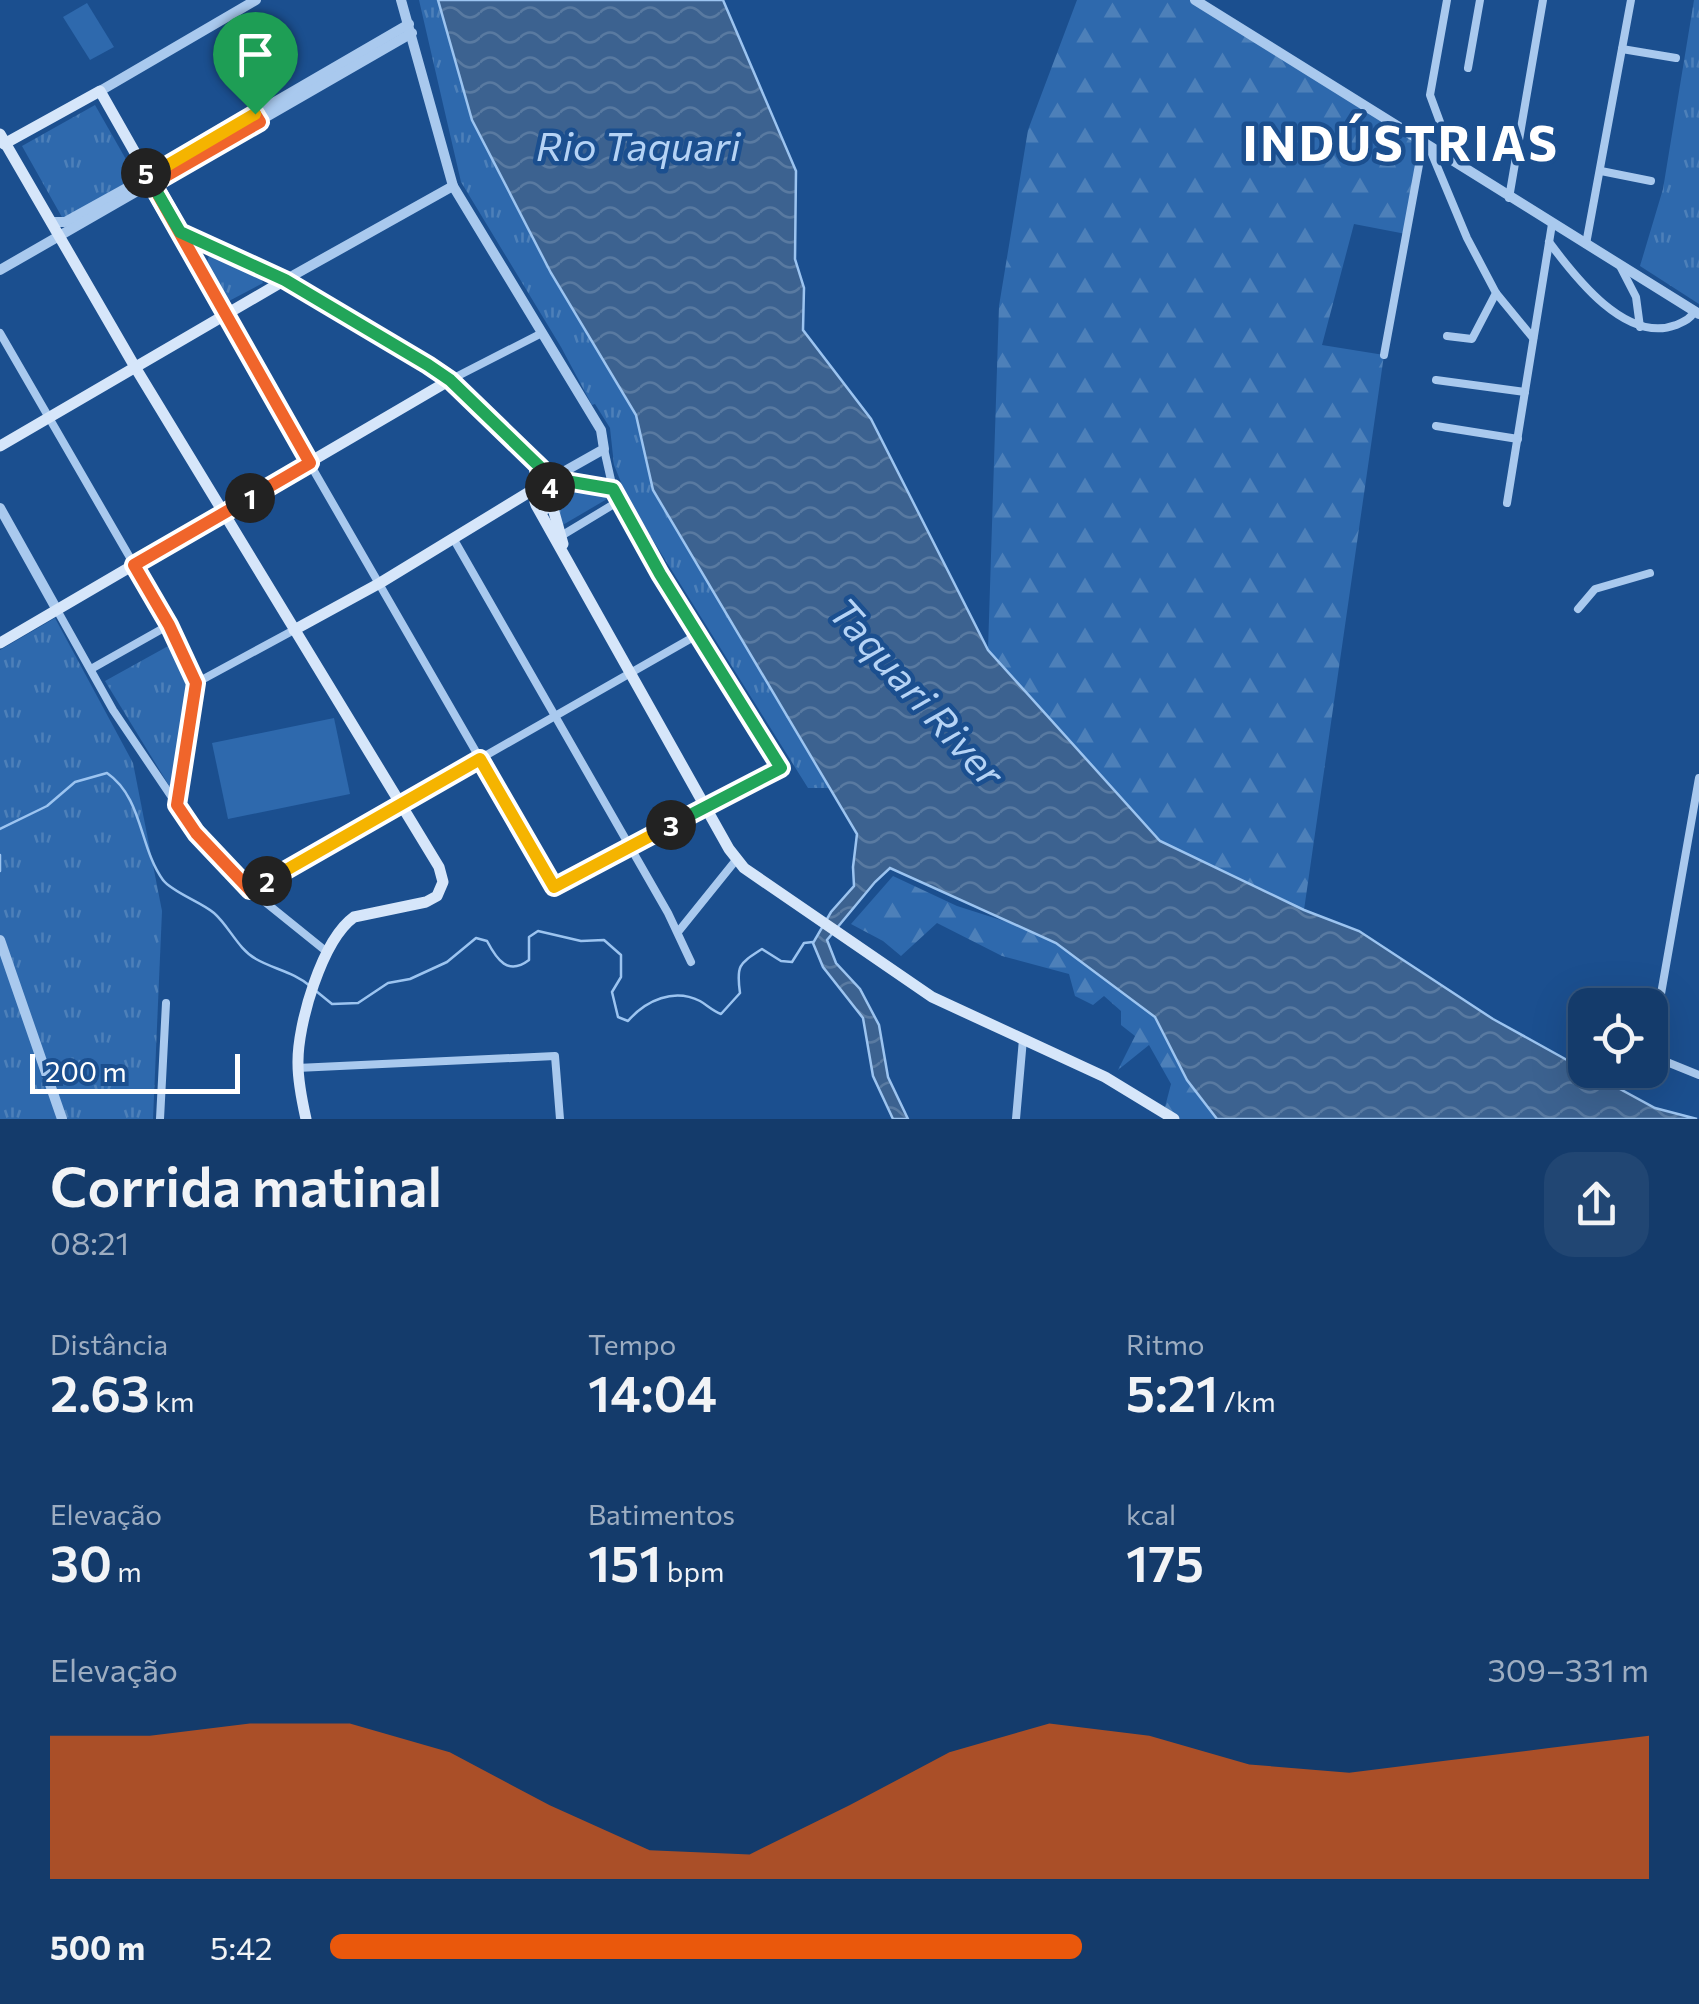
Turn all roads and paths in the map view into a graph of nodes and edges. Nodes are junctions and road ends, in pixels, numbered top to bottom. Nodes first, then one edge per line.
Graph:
1 (256, 0) edge
2 (401, 0) edge
3 (1195, 0) edge
4 (1447, 0) edge
5 (1468, 0) edge
6 (1543, 0) edge
7 (1631, 0) edge
8 (1480, 1) edge
9 (410, 29) junction
10 (1622, 49) junction
11 (1676, 58) dead end
12 (1468, 68) dead end
13 (100, 91) junction
14 (2, 141) edge
15 (1426, 145) junction
16 (197, 153) junction
17 (1456, 163) junction
18 (144, 168) junction
19 (1602, 171) junction
20 (1651, 182) dead end
21 (152, 184) junction
22 (453, 186) junction
23 (1509, 198) junction
24 (52, 222) junction
25 (1552, 224) junction
26 (180, 232) junction
27 (59, 236) junction
28 (1549, 242) junction
29 (1586, 244) junction
30 (215, 249) junction
31 (195, 260) junction
32 (1619, 264) junction
33 (0, 270) edge
34 (284, 283) junction
35 (1496, 293) junction
36 (1697, 312) edge
37 (224, 314) junction
38 (1640, 328) junction
39 (0, 333) edge
40 (542, 333) junction
41 (1446, 336) dead end
42 (1534, 338) junction
43 (1384, 354) dead end
44 (134, 367) junction
45 (450, 380) junction
46 (1436, 380) dead end
47 (1526, 392) junction
48 (48, 418) junction
49 (1436, 426) dead end
50 (1518, 439) junction
51 (0, 446) edge
52 (604, 449) junction
53 (310, 463) junction
54 (613, 489) junction
55 (544, 494) junction
56 (619, 501) junction
57 (1507, 502) dead end
58 (0, 508) edge
59 (223, 514) junction
60 (561, 536) junction
61 (454, 538) junction
62 (566, 558) junction
63 (134, 565) junction
64 (1650, 573) dead end
65 (380, 583) junction
66 (1578, 609) dead end
67 (57, 610) junction
68 (169, 625) junction
69 (294, 630) junction
70 (698, 635) junction
71 (0, 643) edge
72 (90, 670) junction
73 (632, 671) junction
74 (196, 683) junction
75 (555, 715) junction
76 (480, 759) junction
77 (1699, 778) edge
78 (401, 804) junction
79 (177, 805) junction
80 (705, 807) junction
81 (630, 847) junction
82 (736, 860) junction
83 (250, 890) junction
84 (678, 932) junction
85 (0, 940) edge
86 (327, 952) junction
87 (692, 962) dead end
88 (1663, 988) edge
89 (166, 1003) dead end
90 (1023, 1039) junction
91 (1668, 1062) edge
92 (298, 1068) junction
93 (1699, 1075) edge
94 (1162, 1114) edge
95 (62, 1119) edge
96 (160, 1119) edge
97 (306, 1119) edge
98 (560, 1119) edge
99 (1016, 1119) edge
100 (1174, 1119) edge

1 - 13 street
2 - 9 street
3 - 15 street
4 - 17 street
5 - 8 street
6 - 23 street
7 - 10 street
8 - 12 street
9 - 16 street
9 - 22 street
10 - 11 street
10 - 19 street
13 - 14 main road
13 - 18 main road
14 - 24 main road
15 - 17 street
15 - 35 street
15 - 43 street
16 - 18 street
16 - 21 street
17 - 23 street
18 - 21 main road
18 - 24 street
19 - 20 street
19 - 29 street
21 - 26 main road
21 - 27 street
22 - 34 street
22 - 40 street
23 - 25 street
24 - 27 main road
25 - 28 street
25 - 29 street
26 - 30 main road
26 - 31 street
27 - 33 street
27 - 44 main road
28 - 38 street
28 - 42 street
29 - 32 street
30 - 31 street
30 - 34 main road
31 - 37 street
32 - 36 street
32 - 38 street
34 - 37 main road
34 - 45 main road
35 - 41 street
35 - 42 street
36 - 38 street
37 - 44 main road
37 - 53 street
39 - 48 street
40 - 45 street
40 - 52 street
42 - 47 street
44 - 48 main road
44 - 59 main road
45 - 53 main road
45 - 55 main road
46 - 47 street
47 - 50 street
48 - 51 main road
48 - 63 street
49 - 50 street
50 - 57 street
52 - 54 street
52 - 55 street
53 - 59 main road
53 - 65 street
54 - 55 street
54 - 56 street
55 - 60 main road
55 - 61 main road
55 - 62 main road
56 - 60 street
56 - 70 street
58 - 67 street
59 - 63 main road
59 - 69 main road
60 - 62 main road
61 - 65 main road
61 - 75 street
62 - 73 main road
63 - 67 main road
63 - 68 street
64 - 66 street
65 - 69 main road
65 - 76 street
67 - 71 main road
67 - 72 street
68 - 72 street
68 - 74 street
69 - 74 street
69 - 78 main road
70 - 73 street
70 - 80 street
72 - 79 street
73 - 75 street
73 - 80 main road
74 - 79 street
75 - 76 street
75 - 81 street
76 - 78 street
76 - 81 street
77 - 88 street
78 - 83 street
78 - 86 main road
79 - 83 street
80 - 81 street
80 - 82 main road
81 - 84 street
82 - 84 street
82 - 90 main road
83 - 86 street
84 - 87 street
85 - 95 street
86 - 92 main road
89 - 96 street
90 - 94 main road
90 - 99 street
91 - 93 street
92 - 97 main road
92 - 98 street
94 - 100 main road

